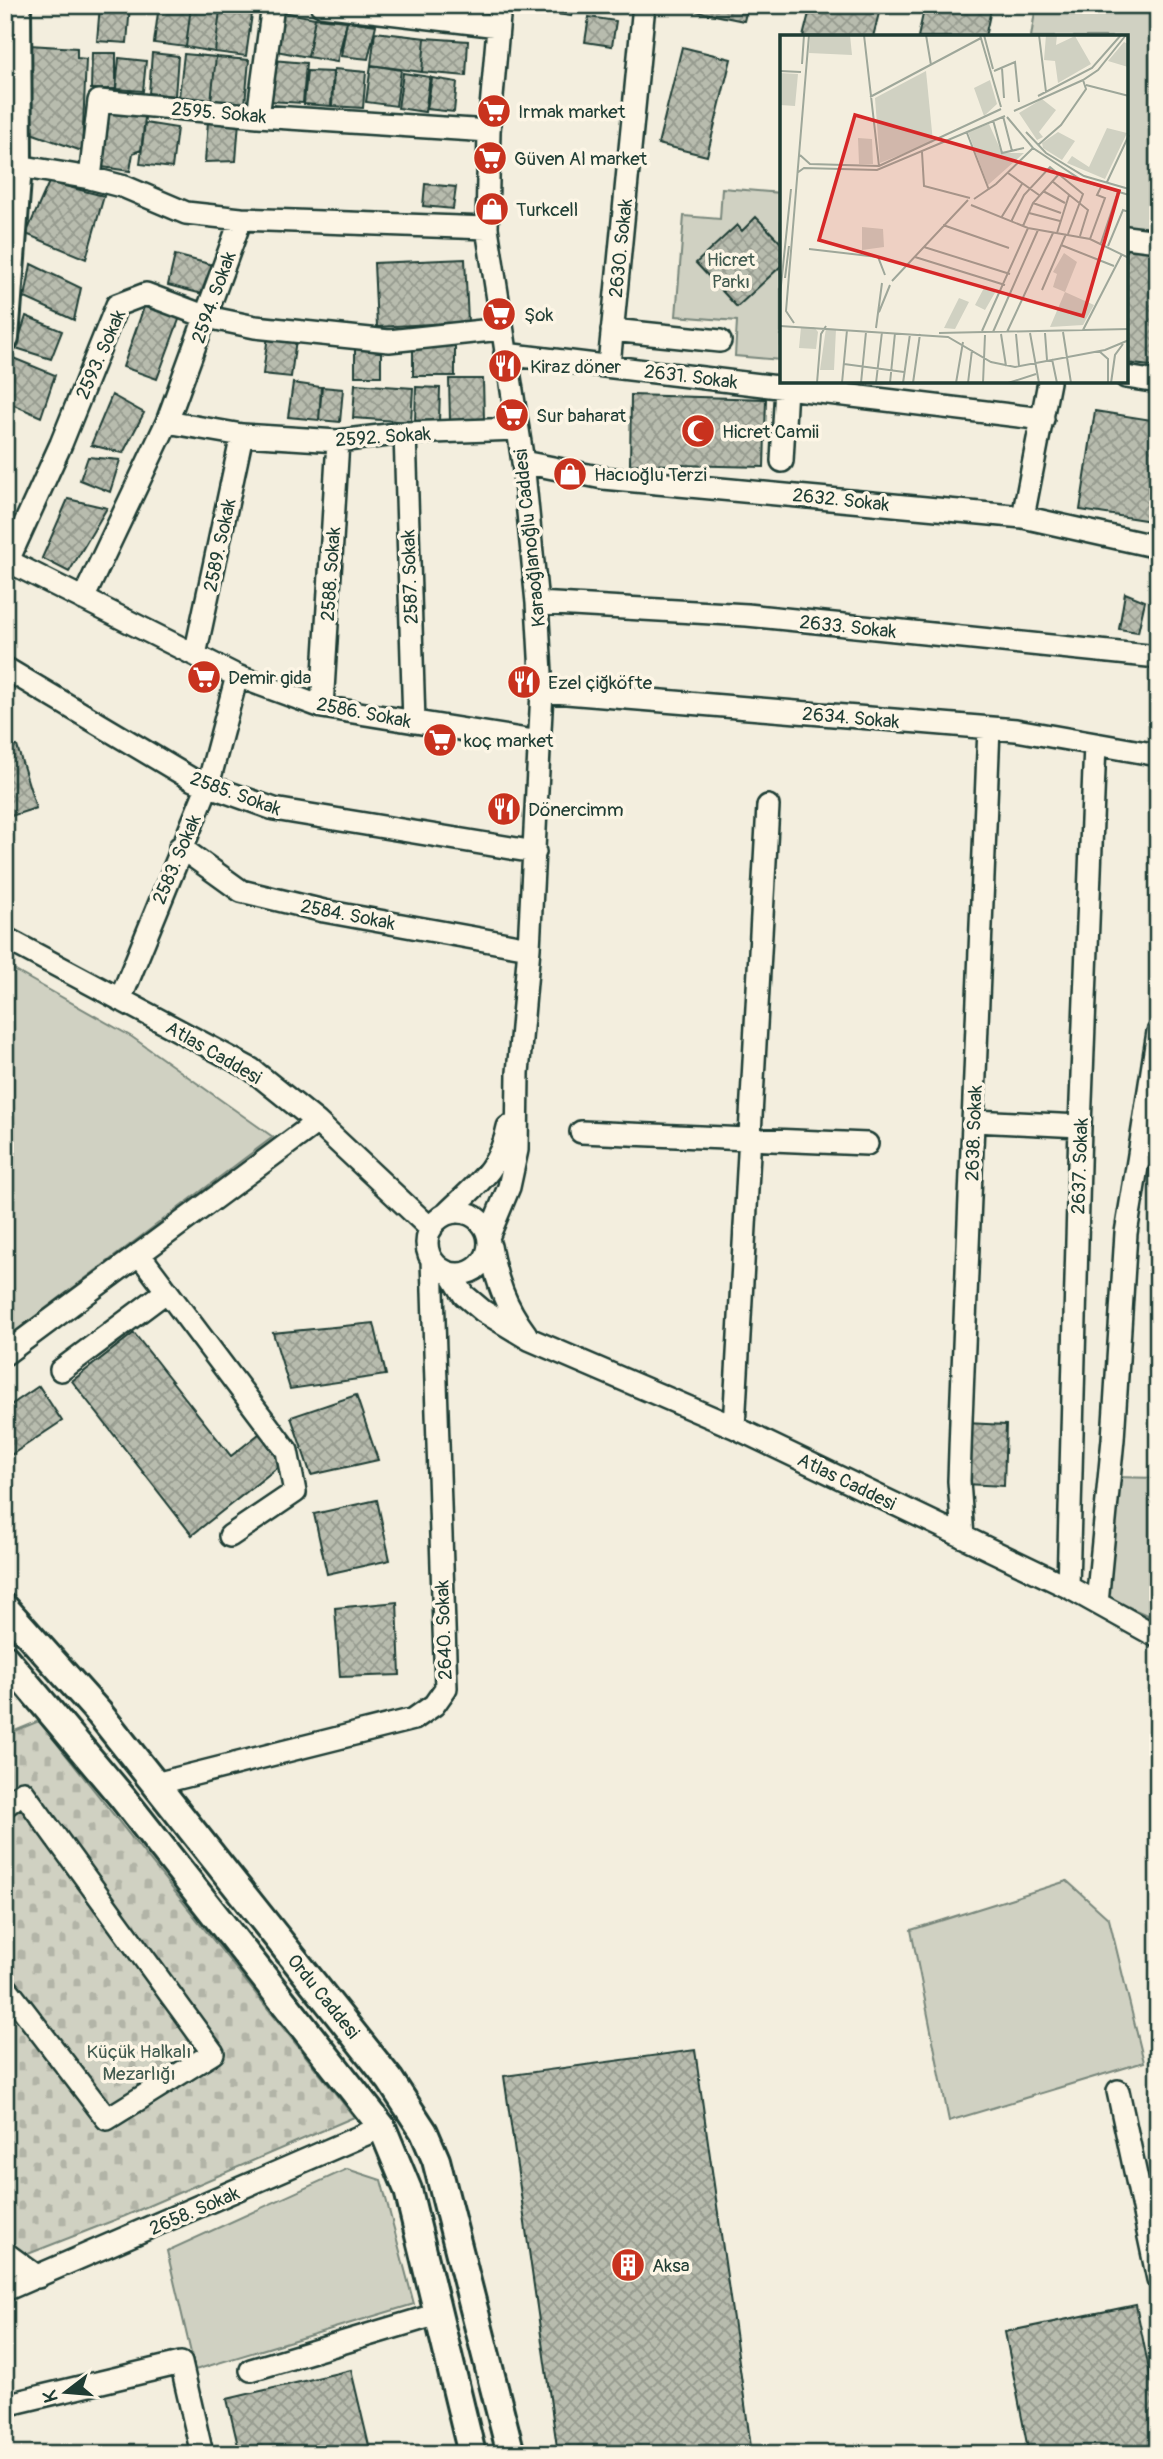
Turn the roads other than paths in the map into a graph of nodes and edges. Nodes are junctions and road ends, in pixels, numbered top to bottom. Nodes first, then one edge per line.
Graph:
1 (17, 5) edge
2 (273, 5) edge
3 (321, 5) edge
4 (644, 5) edge
5 (499, 16) edge
6 (258, 116) junction
7 (489, 131) junction
8 (18, 166) junction
9 (90, 178) junction
10 (241, 219) junction
11 (487, 228) junction
12 (1128, 237) edge
13 (1158, 241) edge
14 (207, 317) junction
15 (501, 328) junction
16 (612, 330) junction
17 (5, 338) edge
18 (720, 341) dead end
19 (505, 354) junction
20 (609, 365) junction
21 (1128, 377) edge
22 (1158, 382) edge
23 (1049, 383) edge
24 (786, 387) junction
25 (1043, 419) junction
26 (167, 422) junction
27 (518, 429) junction
28 (405, 433) junction
29 (242, 435) junction
30 (338, 442) junction
31 (523, 461) junction
32 (782, 461) dead end
33 (1023, 517) junction
34 (1158, 547) edge
35 (6, 564) edge
36 (83, 599) junction
37 (537, 603) junction
38 (195, 655) junction
39 (1158, 657) edge
40 (5, 668) edge
41 (237, 676) junction
42 (542, 691) junction
43 (322, 707) junction
44 (414, 722) junction
45 (989, 728) junction
46 (540, 742) junction
47 (1095, 744) junction
48 (1158, 755) edge
49 (208, 785) junction
50 (768, 806) dead end
51 (180, 847) junction
52 (535, 852) junction
53 (5, 937) edge
54 (529, 947) junction
55 (120, 1000) junction
56 (1158, 1032) edge
57 (518, 1073) junction
58 (974, 1121) junction
59 (317, 1122) junction
60 (1080, 1126) junction
61 (581, 1132) dead end
62 (751, 1138) junction
63 (867, 1144) dead end
64 (1148, 1157) edge
65 (447, 1213) junction
66 (430, 1228) junction
67 (489, 1241) junction
68 (139, 1254) junction
69 (432, 1260) junction
70 (451, 1274) junction
71 (167, 1291) junction
72 (529, 1339) junction
73 (5, 1353) edge
74 (61, 1370) dead end
75 (734, 1427) junction
76 (230, 1536) dead end
77 (963, 1537) junction
78 (1069, 1587) junction
79 (1097, 1603) junction
80 (5, 1608) edge
81 (1158, 1637) edge
82 (5, 1658) edge
83 (155, 1784) junction
84 (5, 1806) edge
85 (5, 1986) edge
86 (1118, 2091) dead end
87 (382, 2127) junction
88 (5, 2253) edge
89 (38, 2277) junction
90 (1158, 2279) edge
91 (5, 2290) edge
92 (438, 2314) junction
93 (251, 2370) dead end
94 (5, 2404) edge
95 (202, 2454) edge
96 (472, 2454) edge
97 (511, 2454) edge

1 - 8 main road
2 - 6 street
3 - 5 street
4 - 16 street, 2630. Sokak
5 - 7 street, Karaoğlanoğlu Caddesi
6 - 7 street, 2595. Sokak
6 - 9 street, 2595. Sokak
7 - 11 street, Karaoğlanoğlu Caddesi
8 - 9 street
8 - 17 main road
9 - 10 street
10 - 11 street
10 - 14 street, 2594. Sokak
11 - 15 street, Karaoğlanoğlu Caddesi
12 - 13 street
14 - 15 street, 2593. Sokak
14 - 26 street, 2594. Sokak
14 - 35 street, 2593. Sokak
15 - 19 street, Karaoğlanoğlu Caddesi
16 - 18 street
16 - 20 street, 2630. Sokak
19 - 20 street, 2631. Sokak
19 - 27 street, Karaoğlanoğlu Caddesi
20 - 24 street, 2631. Sokak
21 - 22 street
23 - 25 street
24 - 25 street, 2631. Sokak
24 - 32 street
25 - 33 street
26 - 29 street, 2592. Sokak
26 - 36 street, 2594. Sokak
27 - 28 street, 2592. Sokak
27 - 31 street, Karaoğlanoğlu Caddesi
28 - 30 street, 2592. Sokak
28 - 44 street, 2587. Sokak
29 - 30 street, 2592. Sokak
29 - 38 street, 2589. Sokak
30 - 43 street, 2588. Sokak
31 - 33 street, 2632. Sokak
31 - 37 street, Karaoğlanoğlu Caddesi
33 - 34 street, 2632. Sokak
35 - 36 street, 2586. Sokak
36 - 38 street, 2586. Sokak
37 - 39 street, 2633. Sokak
37 - 42 street, Karaoğlanoğlu Caddesi
38 - 41 street, 2586. Sokak
40 - 49 street, 2585. Sokak
41 - 43 street, 2586. Sokak
41 - 49 street, 2583. Sokak
42 - 45 street, 2634. Sokak
42 - 46 street, Karaoğlanoğlu Caddesi
43 - 44 street, 2586. Sokak
44 - 46 street, 2586. Sokak
45 - 47 street, 2634. Sokak
45 - 58 street, 2638. Sokak
46 - 52 street, Karaoğlanoğlu Caddesi
47 - 48 street, 2634. Sokak
47 - 60 street, 2637. Sokak
49 - 51 street, 2583. Sokak
49 - 52 street, 2585. Sokak
50 - 62 street
51 - 54 street, 2584. Sokak
51 - 55 street, 2583. Sokak
52 - 54 street, Karaoğlanoğlu Caddesi
53 - 55 street, Atlas Caddesi
54 - 57 street, Karaoğlanoğlu Caddesi
55 - 59 street, Atlas Caddesi
56 - 64 street
57 - 65 street
57 - 67 street
58 - 60 street
58 - 77 street, 2638. Sokak
59 - 66 street, Atlas Caddesi
59 - 68 street
60 - 78 street, 2637. Sokak
61 - 62 street
62 - 63 street
62 - 75 street
64 - 79 street
65 - 66 street
65 - 67 street
66 - 69 street
67 - 70 street
67 - 72 street
68 - 71 street
68 - 73 street
69 - 70 street
69 - 83 street, 2640. Sokak
70 - 72 street, Atlas Caddesi
71 - 74 street
71 - 76 street
72 - 75 street, Atlas Caddesi
75 - 77 street, Atlas Caddesi
77 - 78 street, Atlas Caddesi
78 - 79 street, Atlas Caddesi
79 - 81 street, Atlas Caddesi
80 - 83 main road, Ordu Caddesi
82 - 87 main road, Ordu Caddesi
83 - 97 main road, Ordu Caddesi
84 - 85 street
86 - 90 street
87 - 89 street, 2658. Sokak
87 - 92 main road, Ordu Caddesi
88 - 89 street
89 - 91 street, 2658. Sokak
92 - 93 street
92 - 96 main road, Ordu Caddesi
94 - 95 street

